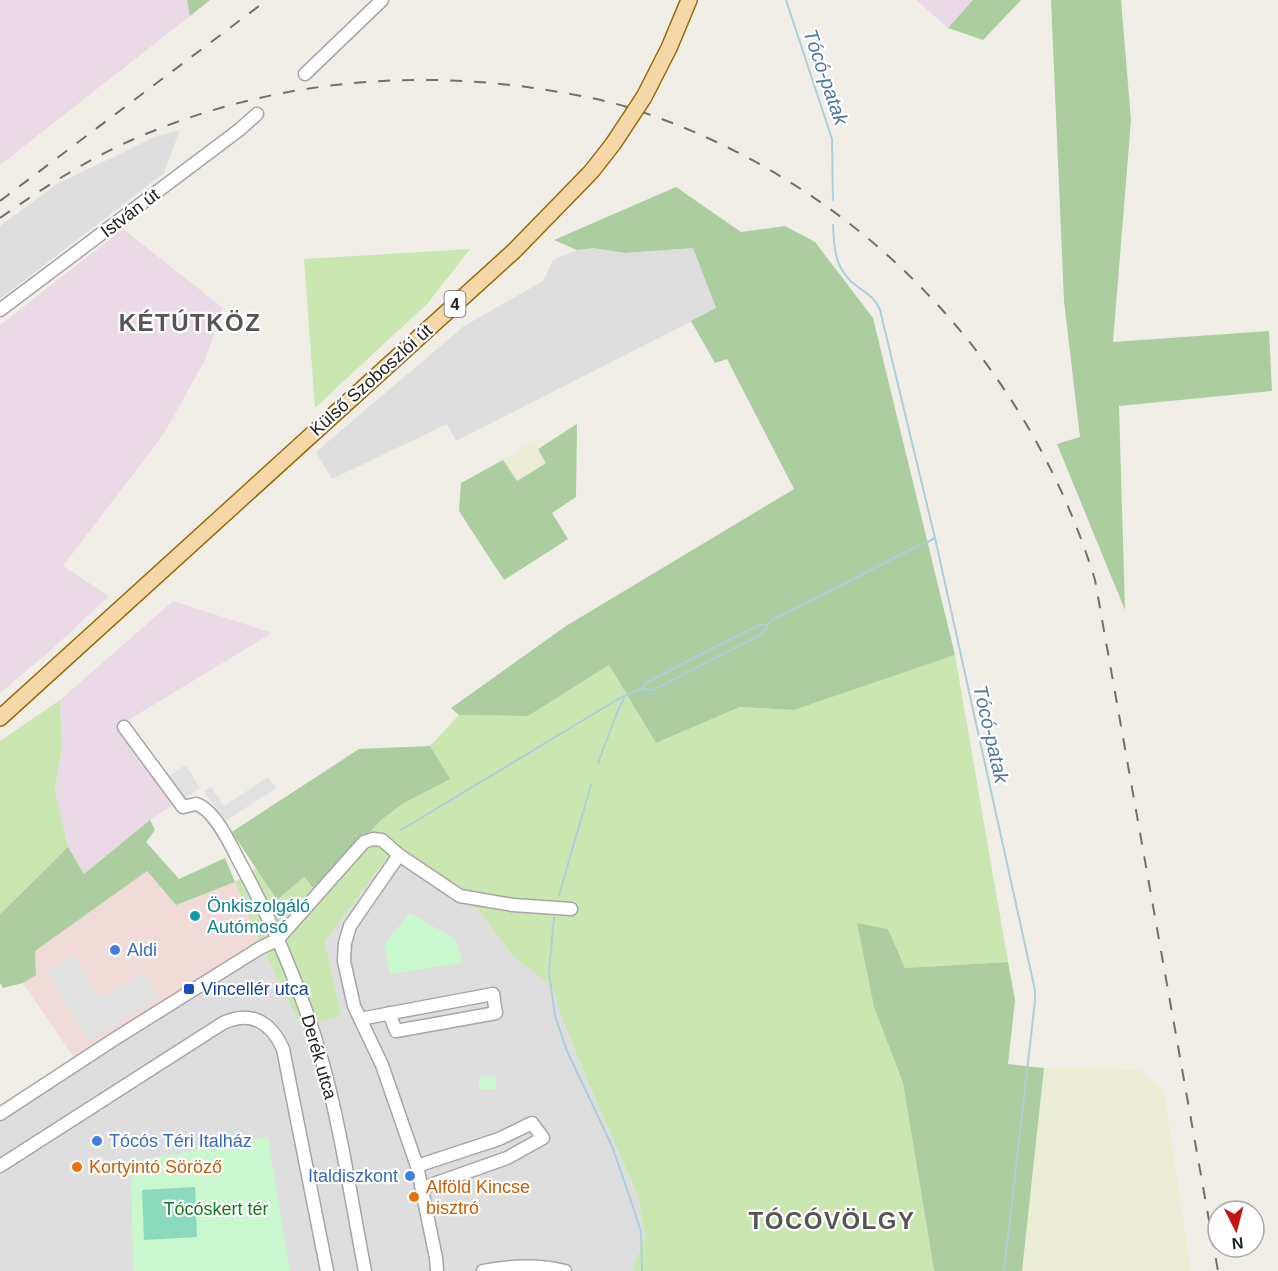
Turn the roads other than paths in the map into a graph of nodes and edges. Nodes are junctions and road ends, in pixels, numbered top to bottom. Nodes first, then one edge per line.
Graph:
1 (382, 0) edge
2 (688, 0) edge
3 (305, 75) dead end
4 (257, 114) dead end
5 (0, 310) edge
6 (0, 718) edge
7 (124, 727) dead end
8 (399, 855) junction
9 (571, 909) dead end
10 (277, 940) junction
11 (390, 1013) junction
12 (360, 1019) junction
13 (0, 1114) edge
14 (417, 1166) junction
15 (0, 1167) edge
16 (422, 1188) junction
17 (327, 1271) edge
18 (365, 1271) edge
19 (437, 1271) edge
20 (483, 1271) edge
21 (565, 1271) edge

1 - 3 street
2 - 6 main road, Külső Szoboszlói út / 4, bridge
4 - 5 street, István út
7 - 10 street, Derék utca
8 - 9 street
8 - 10 street
8 - 12 street
10 - 13 street
10 - 18 street, Derék utca
11 - 11 street
11 - 12 street
12 - 14 street
14 - 16 street
14 - 16 street
15 - 17 street, Derék utca
16 - 19 street
20 - 21 street

